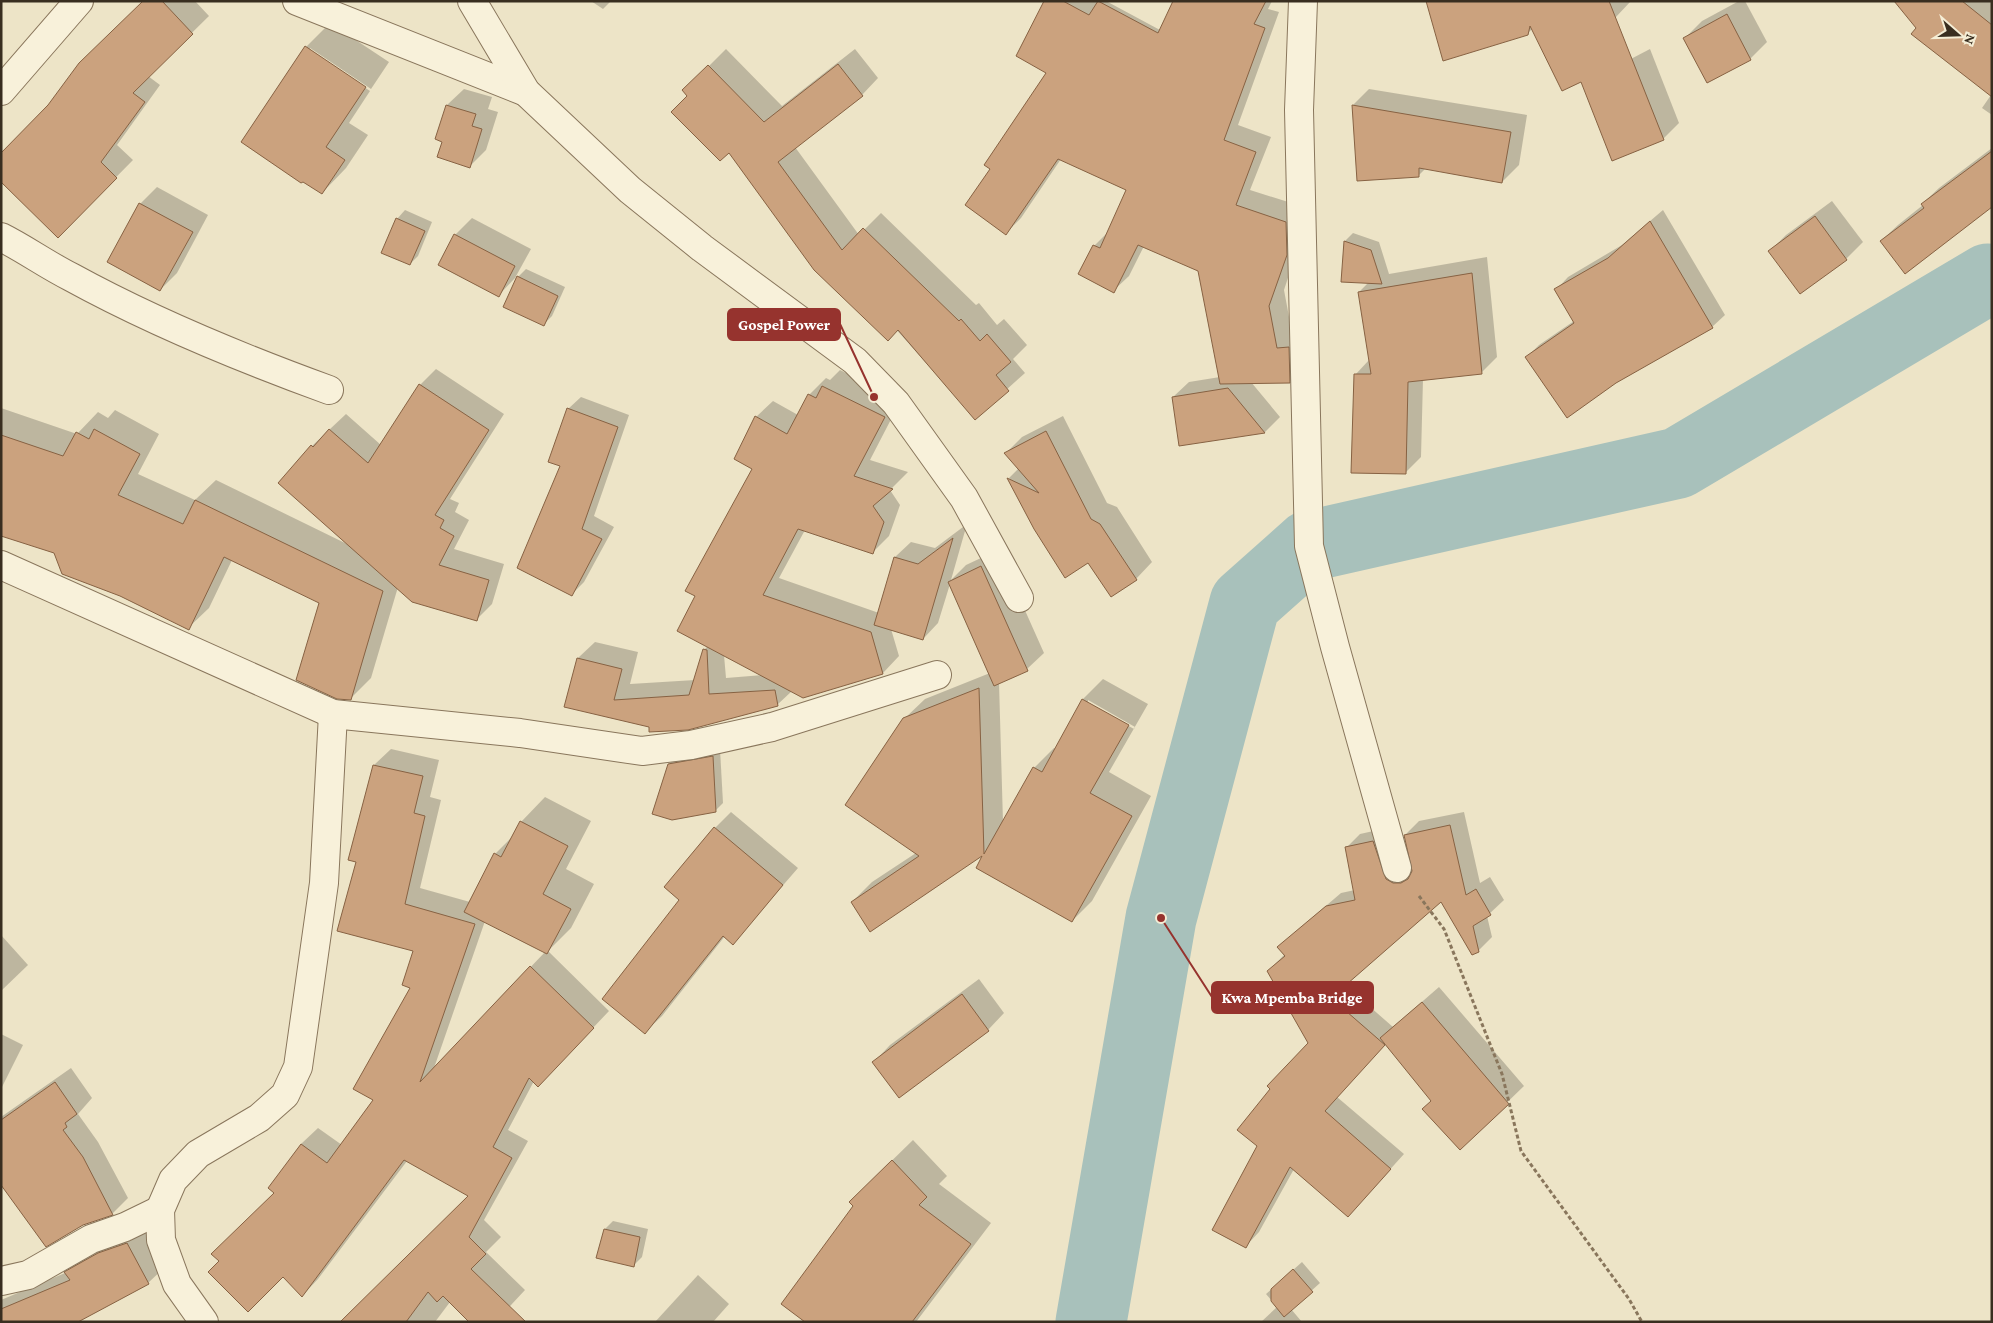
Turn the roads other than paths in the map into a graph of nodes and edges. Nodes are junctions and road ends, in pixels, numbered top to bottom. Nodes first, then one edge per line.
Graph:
1 (79, 1) edge
2 (296, 1) edge
3 (472, 1) edge
4 (1303, 1) edge
5 (1, 91) edge
6 (526, 92) junction
7 (1, 237) edge
8 (329, 390) dead end
9 (1, 565) edge
10 (1019, 598) dead end
11 (937, 675) dead end
12 (333, 714) junction
13 (1397, 868) road end
14 (160, 1210) junction
15 (1, 1282) edge
16 (204, 1322) edge

1 - 5 street
2 - 6 street
3 - 6 street
4 - 13 street
6 - 10 street
7 - 8 street
9 - 12 street
11 - 12 street
12 - 14 street
14 - 15 street
14 - 16 street

